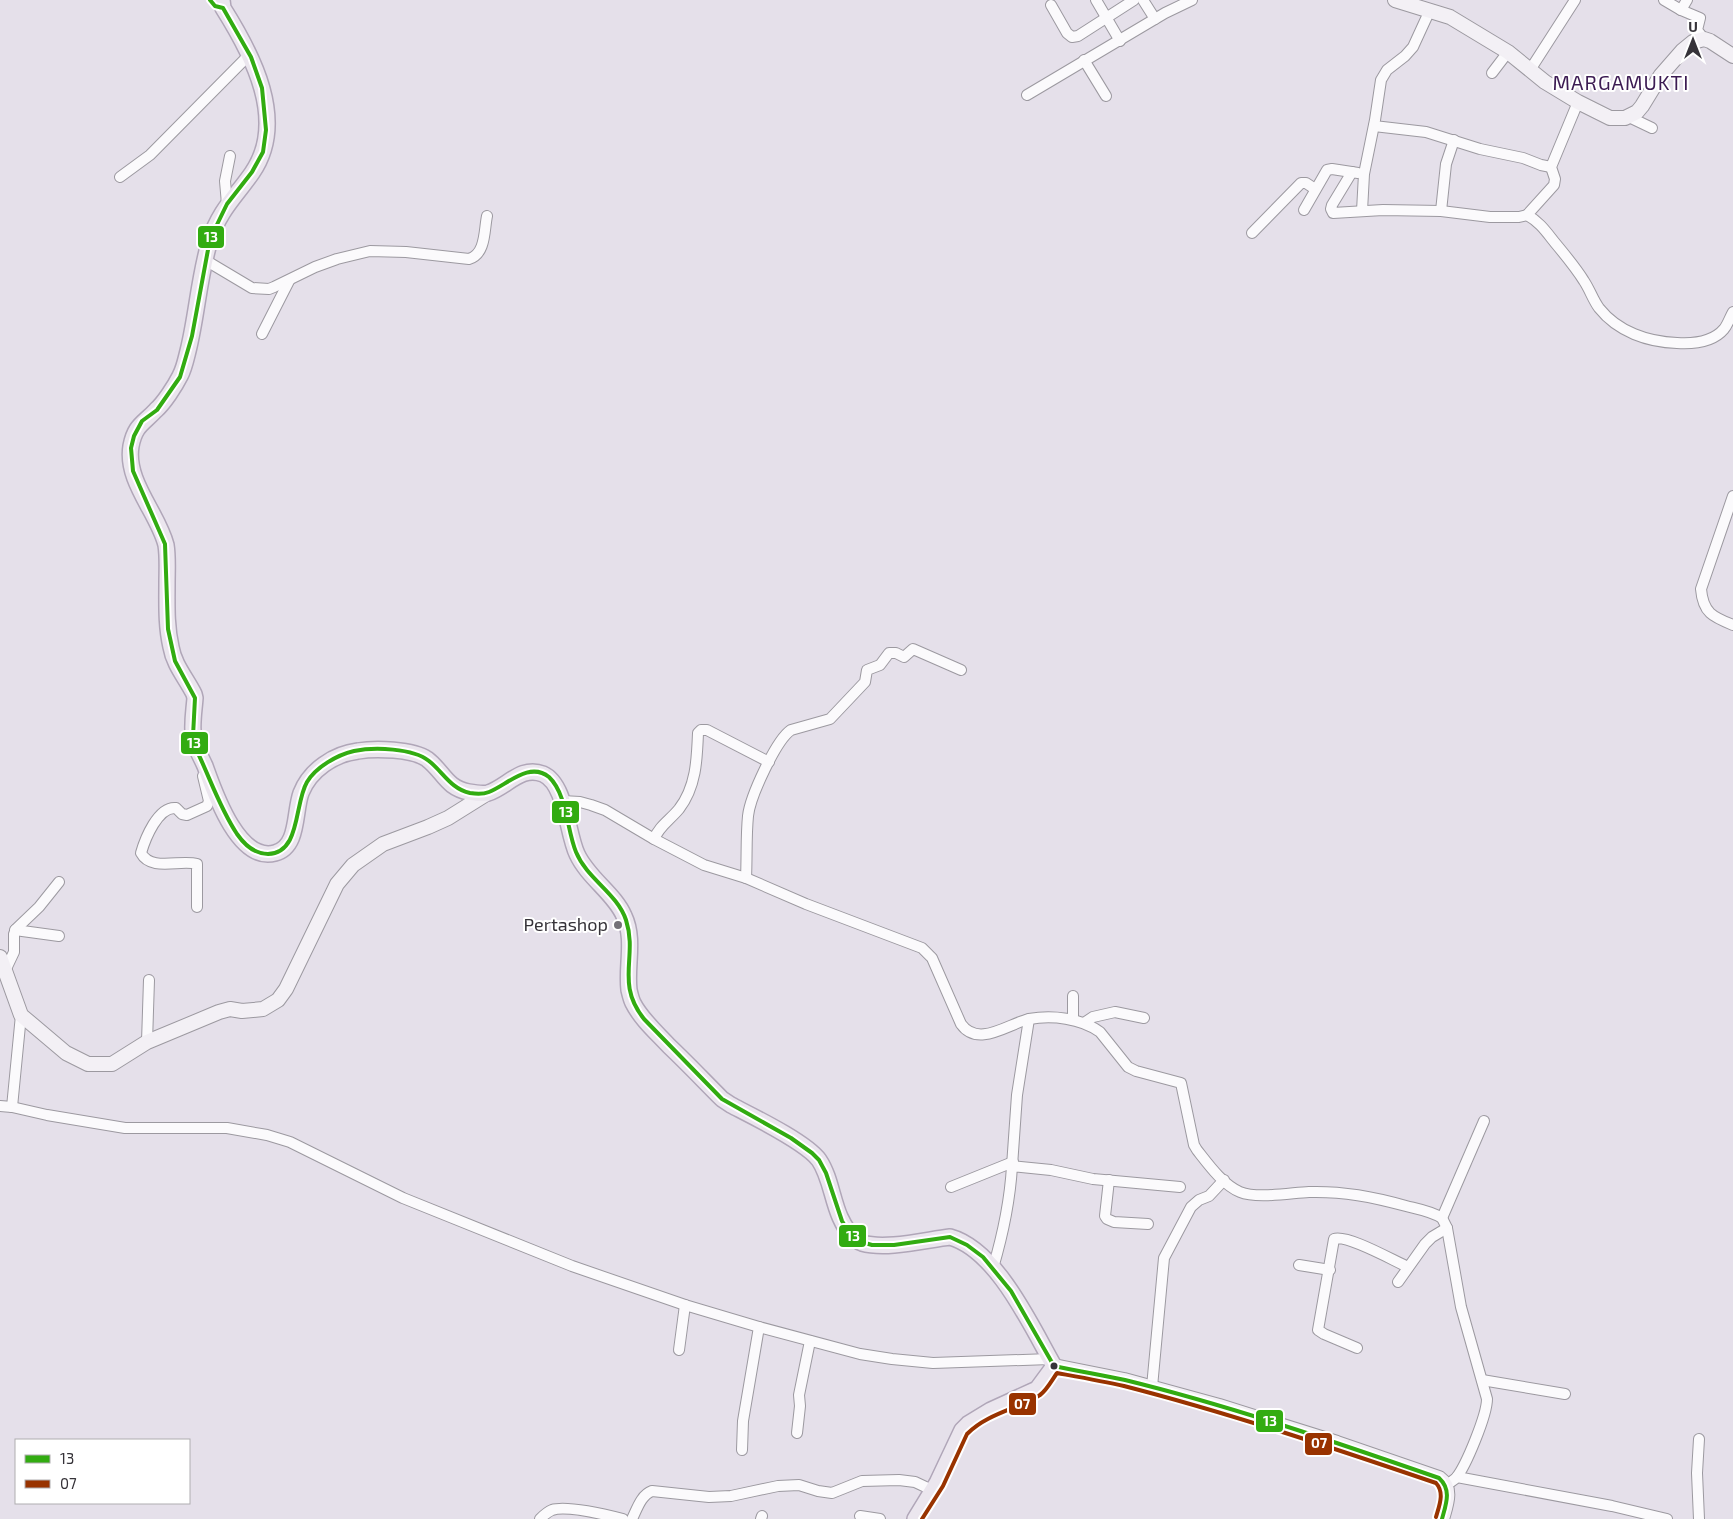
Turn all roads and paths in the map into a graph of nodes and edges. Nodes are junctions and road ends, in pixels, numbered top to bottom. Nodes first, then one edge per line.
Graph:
1 (1096, 0) edge
2 (1134, 0) edge
3 (1143, 0) edge
4 (1192, 0) edge
5 (1395, 0) edge
6 (1575, 0) edge
7 (1664, 0) edge
8 (1687, 0) edge
9 (218, 3) edge
10 (1051, 5) dead end
11 (1430, 10) junction
12 (1681, 10) junction
13 (1107, 17) junction
14 (1155, 19) junction
15 (1704, 40) junction
16 (1120, 41) junction
17 (1508, 52) junction
18 (250, 54) junction
19 (1733, 56) edge
20 (1084, 60) junction
21 (1530, 70) junction
22 (1492, 74) dead end
23 (1027, 95) dead end
24 (1106, 96) dead end
25 (1578, 102) junction
26 (1629, 117) junction
27 (1374, 126) junction
28 (1652, 128) dead end
29 (1454, 140) junction
30 (230, 156) dead end
31 (1551, 167) junction
32 (1352, 172) junction
33 (1364, 174) junction
34 (120, 177) dead end
35 (1315, 189) junction
36 (227, 204) junction
37 (1304, 210) dead end
38 (1362, 211) junction
39 (1441, 211) junction
40 (1527, 215) junction
41 (487, 216) dead end
42 (1252, 233) dead end
43 (205, 260) junction
44 (289, 281) junction
45 (1733, 312) edge
46 (262, 334) dead end
47 (1733, 496) edge
48 (1733, 625) edge
49 (961, 670) dead end
50 (771, 758) junction
51 (202, 760) junction
52 (459, 790) junction
53 (488, 793) junction
54 (562, 801) junction
55 (448, 818) junction
56 (654, 839) junction
57 (746, 878) junction
58 (59, 882) dead end
59 (197, 907) dead end
60 (15, 930) junction
61 (59, 936) dead end
62 (0, 957) edge
63 (5, 972) junction
64 (149, 980) dead end
65 (1073, 996) dead end
66 (21, 1015) junction
67 (1144, 1018) dead end
68 (1029, 1020) junction
69 (1073, 1020) junction
70 (1084, 1023) junction
71 (147, 1042) junction
72 (0, 1106) edge
73 (12, 1107) junction
74 (1484, 1121) dead end
75 (1012, 1164) junction
76 (1109, 1180) junction
77 (1224, 1180) junction
78 (951, 1187) dead end
79 (1180, 1187) dead end
80 (1442, 1218) junction
81 (1148, 1224) dead end
82 (1447, 1228) junction
83 (1299, 1265) dead end
84 (993, 1268) junction
85 (1408, 1268) junction
86 (1330, 1270) junction
87 (1398, 1282) dead end
88 (685, 1305) junction
89 (759, 1327) junction
90 (810, 1341) junction
91 (1358, 1348) dead end
92 (678, 1350) dead end
93 (1052, 1362) junction
94 (1482, 1380) junction
95 (1152, 1387) junction
96 (1565, 1394) dead end
97 (797, 1433) dead end
98 (1699, 1439) dead end
99 (742, 1450) dead end
100 (1452, 1481) junction
101 (932, 1490) junction
102 (1629, 1514) edge
103 (860, 1516) dead end
104 (540, 1519) edge
105 (623, 1519) edge
106 (632, 1519) edge
107 (880, 1519) edge
108 (915, 1519) edge
109 (1442, 1519) edge
110 (1667, 1519) edge
111 (1699, 1519) edge

1 - 13 street
2 - 13 street
3 - 14 street
4 - 14 street
5 - 11 main road
6 - 21 street
7 - 12 street
8 - 12 street
9 - 18 main road
10 - 13 street
11 - 17 main road
11 - 27 street
12 - 15 street
13 - 16 street
14 - 16 street
15 - 19 main road
15 - 26 main road
16 - 20 street
17 - 21 main road
17 - 22 street
18 - 34 street
18 - 36 main road
20 - 23 street
20 - 24 street
21 - 25 main road
25 - 26 main road
25 - 31 street
26 - 28 street
27 - 29 street
27 - 33 street
29 - 31 street
29 - 39 street
30 - 36 street
31 - 40 street
32 - 33 street
32 - 35 street
32 - 38 street
33 - 38 street
35 - 37 street
35 - 42 street
36 - 43 main road
38 - 39 street
39 - 40 street
40 - 45 street
41 - 44 street
43 - 44 street
43 - 51 main road
44 - 46 street
47 - 48 street
49 - 50 street
50 - 56 street
50 - 57 street
51 - 52 main road
51 - 59 street
52 - 53 main road
52 - 55 main road
53 - 54 main road
53 - 55 main road
54 - 56 street
54 - 84 main road
55 - 71 main road
56 - 57 street
57 - 68 street
58 - 60 street
60 - 61 street
60 - 63 street
62 - 63 main road
63 - 66 main road
64 - 71 street
65 - 69 street
66 - 71 main road
66 - 73 street
67 - 70 street
68 - 69 street
68 - 75 street
69 - 70 street
70 - 77 street
72 - 73 street
73 - 88 street
74 - 80 street
75 - 76 street
75 - 78 street
75 - 84 street
76 - 79 street
76 - 81 street
77 - 80 street
77 - 95 street
80 - 82 street
82 - 85 street
82 - 94 street
83 - 86 street
84 - 93 main road
85 - 86 street
85 - 87 street
86 - 91 street
88 - 89 street
88 - 92 street
89 - 90 street
89 - 99 street
90 - 93 street
90 - 97 street
93 - 95 main road
93 - 101 main road
94 - 96 street
94 - 100 street
95 - 100 main road
98 - 111 street
100 - 102 street
100 - 109 main road
101 - 106 street
101 - 108 main road
102 - 110 street
103 - 107 street
104 - 105 street

